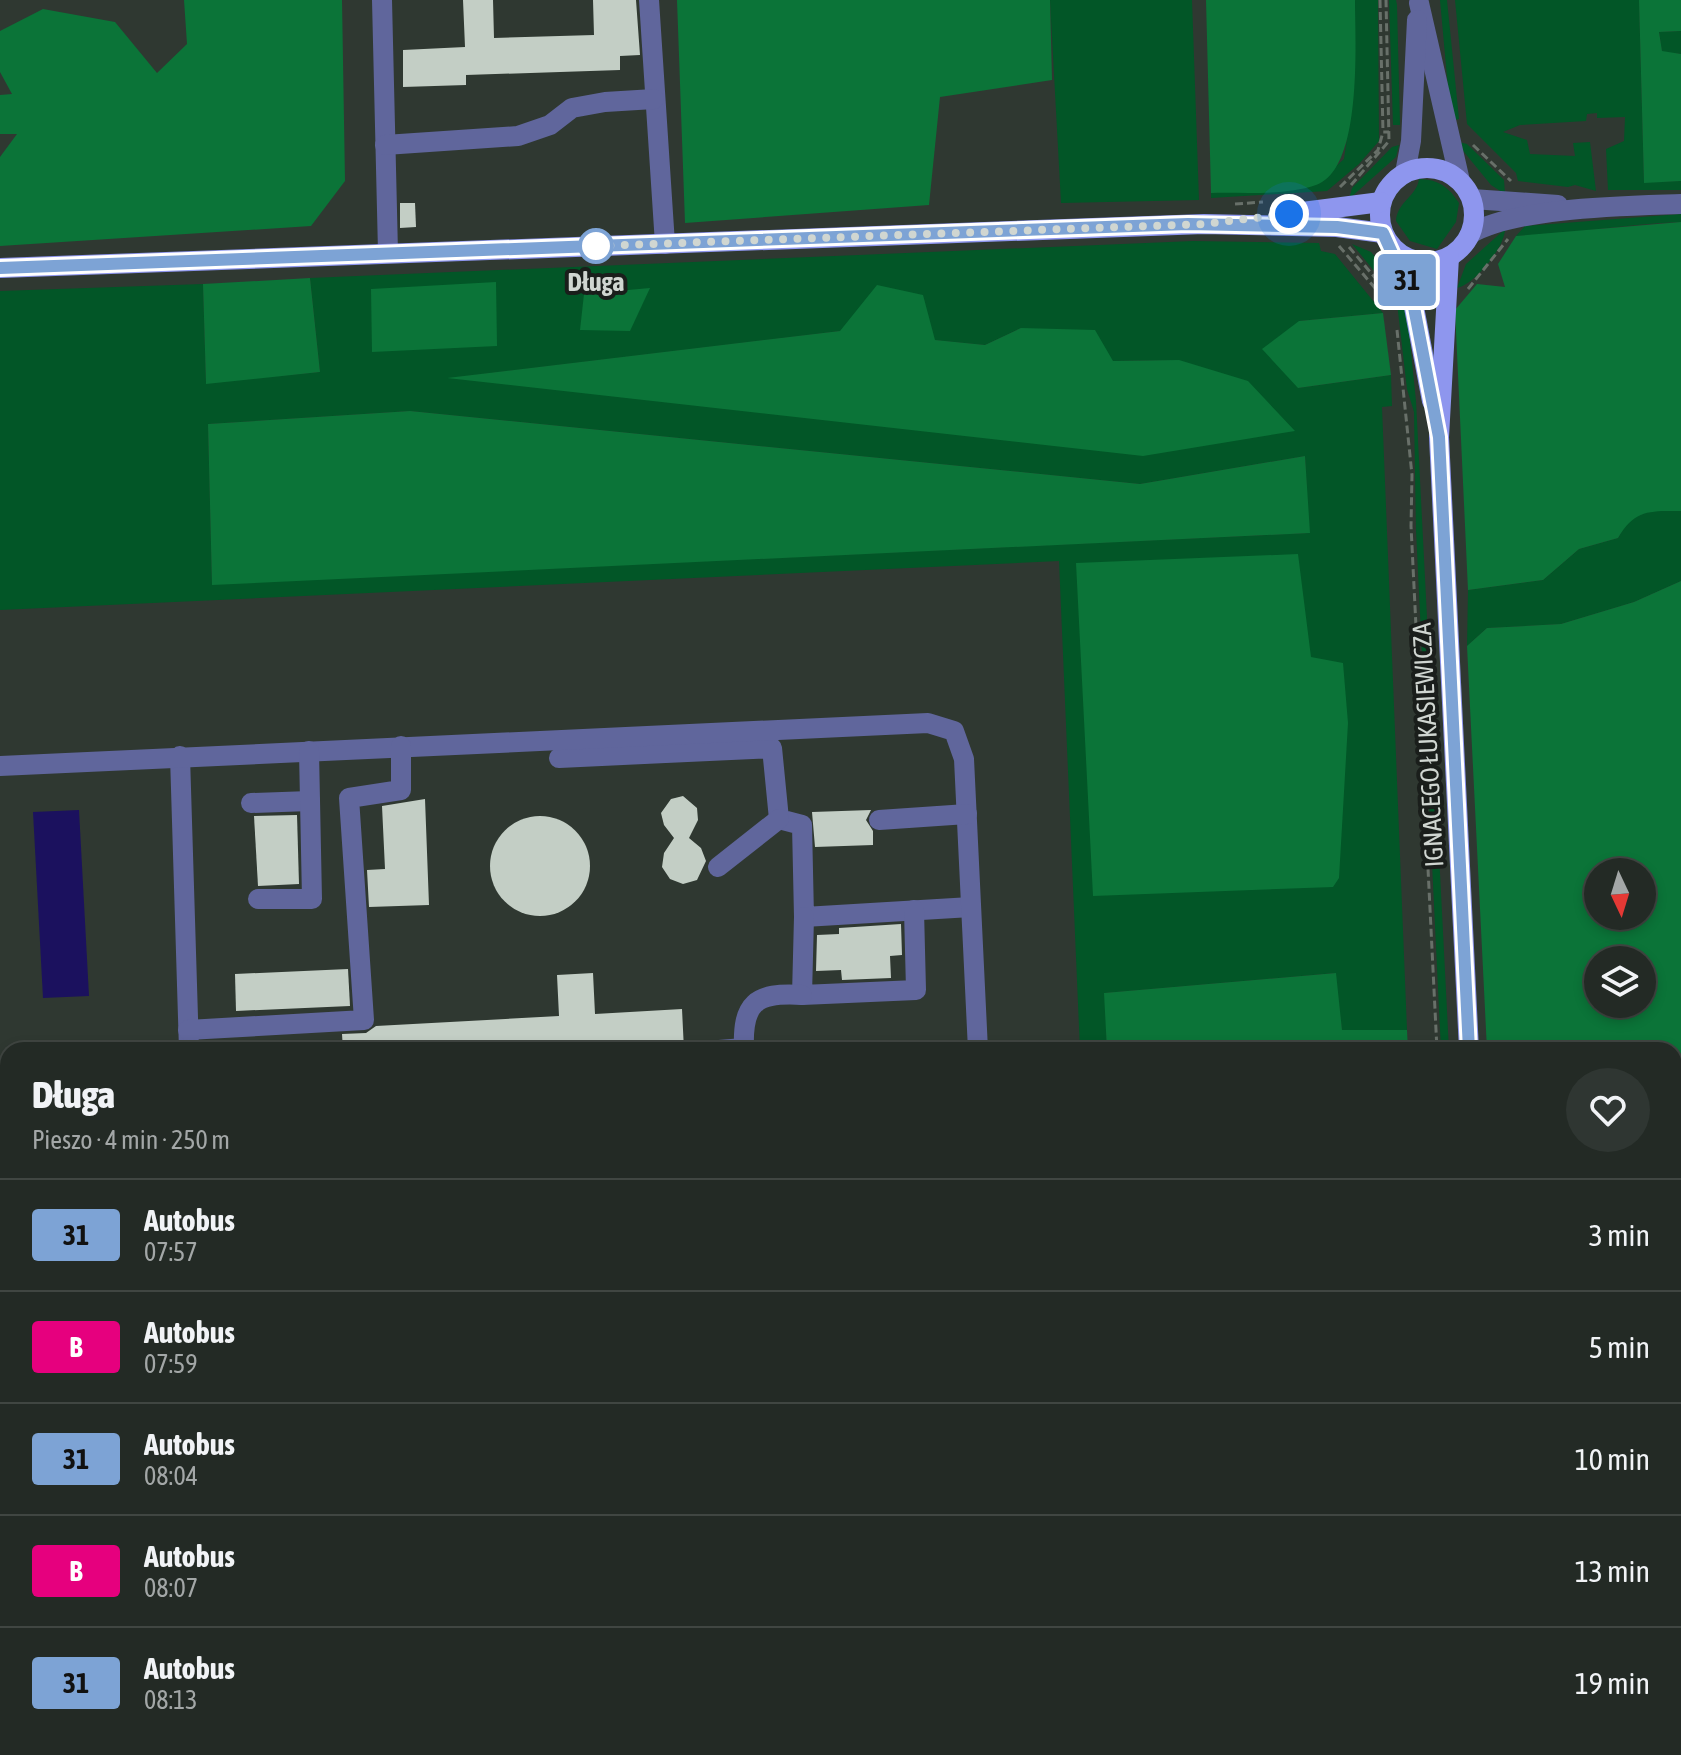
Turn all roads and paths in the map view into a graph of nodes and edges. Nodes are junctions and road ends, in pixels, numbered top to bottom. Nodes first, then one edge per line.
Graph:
1 (382, 0) edge
2 (649, 0) edge
3 (1383, 0) edge
4 (1418, 1) edge
5 (654, 99) junction
6 (1383, 132) dead end
7 (1448, 139) junction
8 (1389, 141) junction
9 (1411, 141) junction
10 (385, 145) junction
11 (1405, 173) junction
12 (1460, 181) junction
13 (1520, 186) dead end
14 (1472, 199) junction
15 (1381, 202) junction
16 (1681, 204) edge
17 (1346, 207) junction
18 (1582, 208) junction
19 (1204, 224) junction
20 (1348, 228) junction
21 (1470, 234) junction
22 (1386, 238) junction
23 (665, 244) junction
24 (388, 252) junction
25 (1449, 257) junction
26 (0, 268) edge
27 (1395, 307) dead end
28 (1396, 317) dead end
29 (1439, 437) junction
30 (401, 746) junction
31 (309, 751) junction
32 (180, 756) junction
33 (559, 758) dead end
34 (0, 766) edge
35 (310, 801) junction
36 (251, 803) dead end
37 (967, 814) junction
38 (779, 819) junction
39 (879, 820) dead end
40 (718, 867) dead end
41 (258, 899) dead end
42 (971, 907) junction
43 (914, 910) junction
44 (804, 917) junction
45 (802, 995) junction
46 (188, 1040) edge
47 (744, 1042) edge
48 (978, 1042) edge
49 (1437, 1042) edge
50 (1469, 1042) edge

1 - 10 street
2 - 5 street
3 - 6 path
3 - 8 path
4 - 7 street
4 - 9 street
5 - 10 street
5 - 23 street
7 - 12 street
7 - 13 path
8 - 9 path
8 - 17 path
9 - 11 street
10 - 24 street
11 - 12 main road
11 - 15 main road
12 - 14 main road
14 - 18 street
14 - 21 main road
15 - 17 main road
15 - 22 main road
16 - 18 street
17 - 19 main road
18 - 21 street
19 - 20 main road
19 - 23 main road
20 - 22 main road
20 - 27 path
21 - 25 main road
22 - 25 main road
22 - 29 main road, IGNACEGO ŁUKASIEWICZA
23 - 24 main road
24 - 26 main road
25 - 29 main road, IGNACEGO ŁUKASIEWICZA
28 - 49 path
29 - 50 main road, IGNACEGO ŁUKASIEWICZA
30 - 31 street
30 - 37 street
30 - 46 street
31 - 32 street
31 - 35 street
32 - 34 street
32 - 46 street
33 - 38 street
35 - 36 street
35 - 41 street
37 - 39 street
37 - 42 street
38 - 40 street
38 - 44 street
42 - 43 street
42 - 48 street
43 - 44 street
43 - 45 street
44 - 45 street
45 - 47 street

